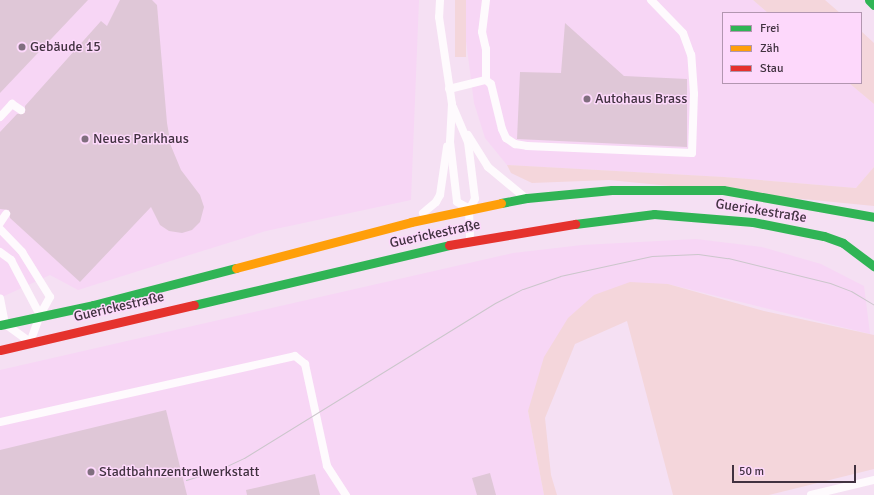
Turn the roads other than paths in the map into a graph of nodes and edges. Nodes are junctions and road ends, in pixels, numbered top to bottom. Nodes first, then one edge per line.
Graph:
1 (440, 0) edge
2 (486, 0) edge
3 (651, 0) edge
4 (869, 0) edge
5 (874, 5) edge
6 (486, 80) junction
7 (449, 89) junction
8 (452, 104) junction
9 (21, 110) dead end
10 (0, 117) edge
11 (526, 198) junction
12 (469, 210) junction
13 (6, 214) dead end
14 (874, 218) edge
15 (411, 222) junction
16 (0, 223) edge
17 (0, 229) edge
18 (470, 240) junction
19 (0, 252) edge
20 (874, 266) edge
21 (0, 298) edge
22 (40, 316) junction
23 (3, 325) edge
24 (30, 342) junction
25 (0, 350) edge
26 (0, 422) edge
27 (874, 480) edge
28 (346, 495) edge
29 (811, 495) edge

1 - 7 lane
2 - 6 lane
3 - 6 lane
4 - 5 main road
6 - 7 lane
7 - 8 lane
8 - 11 lane
8 - 12 lane
8 - 12 lane
8 - 15 lane
9 - 10 lane
11 - 12 main road, Guerickestraße
11 - 14 main road, Guerickestraße
12 - 15 main road, Guerickestraße
12 - 18 lane
13 - 16 lane
15 - 22 main road, Guerickestraße
17 - 22 lane
18 - 20 main road, Guerickestraße
18 - 24 main road, Guerickestraße
19 - 22 lane
21 - 23 lane
22 - 23 main road, Guerickestraße
22 - 24 lane
23 - 24 lane
24 - 25 main road, Guerickestraße
26 - 28 lane
27 - 29 lane

